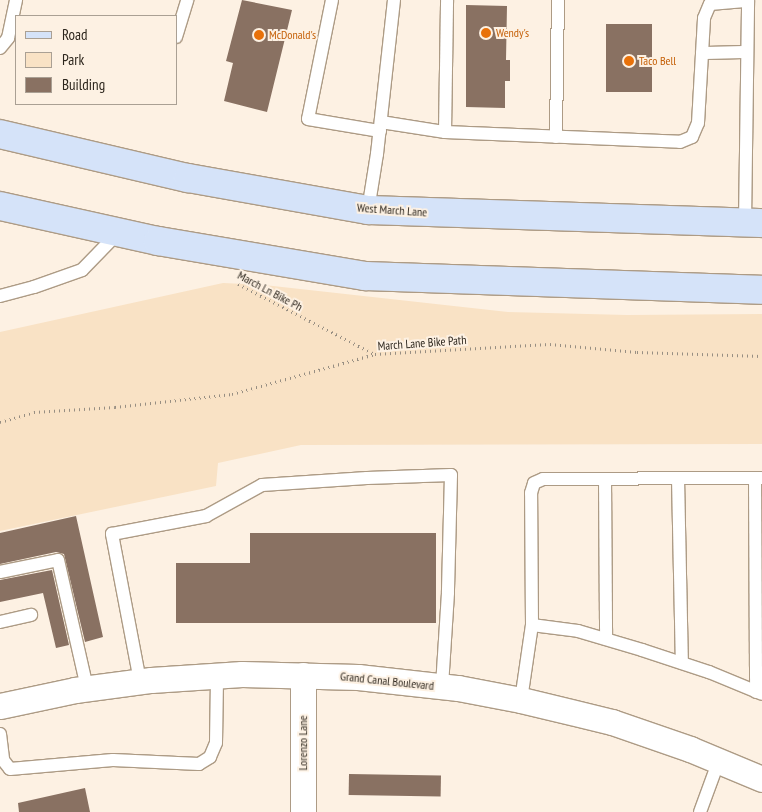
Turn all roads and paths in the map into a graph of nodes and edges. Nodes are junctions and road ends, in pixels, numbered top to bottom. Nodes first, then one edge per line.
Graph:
1 (16, 0) edge
2 (187, 0) edge
3 (332, 0) edge
4 (394, 0) edge
5 (447, 0) edge
6 (558, 0) edge
7 (748, 1) edge
8 (178, 30) edge
9 (0, 48) edge
10 (747, 52) junction
11 (702, 53) junction
12 (380, 126) junction
13 (445, 132) junction
14 (0, 134) edge
15 (556, 137) junction
16 (0, 206) edge
17 (368, 210) junction
18 (754, 223) edge
19 (119, 232) junction
20 (236, 283) dead end
21 (762, 290) edge
22 (0, 296) edge
23 (375, 354) junction
24 (762, 356) edge
25 (0, 422) edge
26 (678, 478) junction
27 (758, 478) edge
28 (604, 479) junction
29 (0, 572) edge
30 (32, 615) dead end
31 (0, 622) edge
32 (532, 625) junction
33 (606, 639) junction
34 (682, 663) junction
35 (303, 675) junction
36 (216, 676) junction
37 (140, 681) junction
38 (442, 686) junction
39 (87, 688) junction
40 (759, 693) edge
41 (521, 700) junction
42 (0, 706) edge
43 (0, 734) edge
44 (719, 760) junction
45 (762, 779) edge
46 (303, 812) edge
47 (700, 812) edge

1 - 9 lane
2 - 8 lane
3 - 12 lane
4 - 12 lane
5 - 13 lane
6 - 15 lane
7 - 10 lane
7 - 11 lane
10 - 11 lane
10 - 18 lane
11 - 15 lane
12 - 13 lane
12 - 17 lane
13 - 15 lane
14 - 17 main road, West March Lane
16 - 19 main road
17 - 18 main road, West March Lane
19 - 21 main road
19 - 22 lane
20 - 23 path, March Ln Bike Ph
23 - 24 path, March Lane Bike Path
23 - 25 path, March Lane Bike Path
26 - 27 lane
26 - 28 lane
26 - 34 lane
27 - 40 lane
28 - 32 lane
28 - 33 lane
29 - 39 lane
30 - 31 lane
32 - 33 lane
32 - 41 lane
33 - 34 lane
34 - 40 lane
35 - 36 street, Grand Canal Boulevard
35 - 38 street, Grand Canal Boulevard
35 - 46 street, Lorenzo Lane
36 - 37 street, Grand Canal Boulevard
36 - 43 lane
37 - 38 lane
37 - 39 street, Grand Canal Boulevard
38 - 41 street, Grand Canal Boulevard
39 - 42 street, Grand Canal Boulevard
41 - 44 street, Grand Canal Boulevard
44 - 45 street, Grand Canal Boulevard
44 - 47 lane

